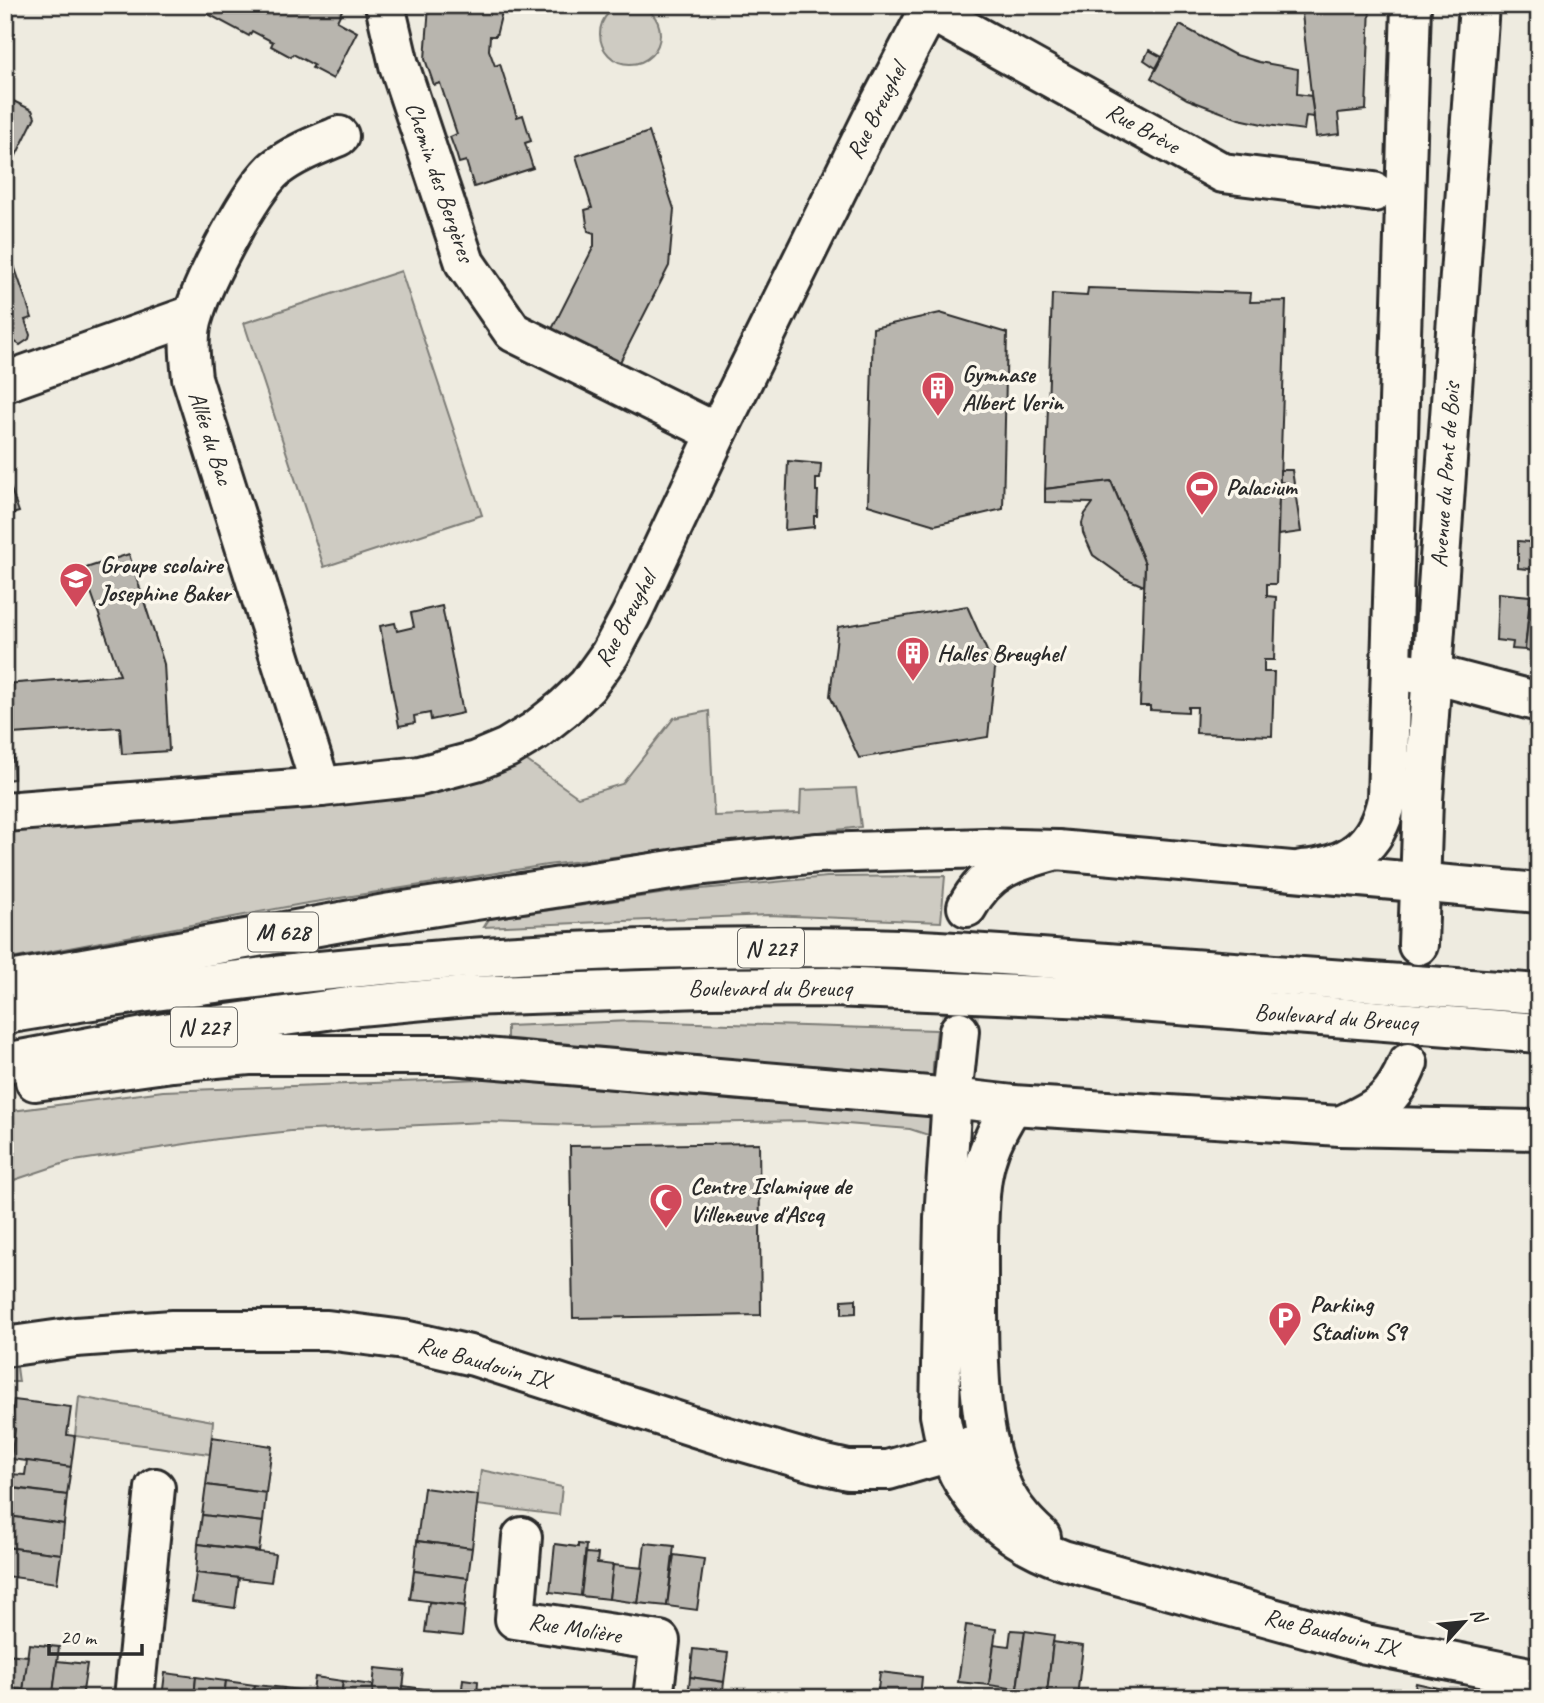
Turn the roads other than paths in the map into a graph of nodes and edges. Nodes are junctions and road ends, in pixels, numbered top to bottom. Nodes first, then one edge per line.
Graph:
1 (385, 5) edge
2 (1411, 5) edge
3 (1479, 5) edge
4 (931, 8) edge
5 (339, 136) dead end
6 (1374, 192) dead end
7 (193, 315) junction
8 (5, 382) edge
9 (717, 433) junction
10 (1391, 671) junction
11 (1432, 675) junction
12 (1539, 702) edge
13 (321, 787) junction
14 (5, 812) edge
15 (1056, 850) junction
16 (1302, 870) junction
17 (1421, 881) junction
18 (1539, 893) edge
19 (967, 907) tunnel mouth
20 (1418, 946) dead end
21 (5, 982) edge
22 (1539, 994) edge
23 (5, 1014) edge
24 (959, 1031) tunnel mouth
25 (1539, 1033) edge
26 (5, 1063) edge
27 (1408, 1063) dead end
28 (5, 1085) edge
29 (952, 1098) junction
30 (1013, 1105) junction
31 (1340, 1126) junction
32 (1539, 1130) edge
33 (5, 1347) edge
34 (988, 1441) junction
35 (949, 1451) junction
36 (155, 1488) dead end
37 (522, 1536) dead end
38 (1125, 1576) junction
39 (1539, 1679) edge
40 (134, 1698) edge
41 (653, 1698) edge

1 - 9 main road, Chemin des Bergères
2 - 10 main road, Avenue du Pont de Bois
3 - 11 main road, Avenue du Pont de Bois
4 - 6 main road, Rue Brève
4 - 9 main road, Rue Breughel
5 - 7 main road, Allée du Bac
7 - 8 main road
7 - 13 main road, Allée du Bac
9 - 13 main road, Rue Breughel
10 - 11 main road
10 - 16 main road, Avenue du Pont de Bois
11 - 12 main road
11 - 17 main road, Avenue du Pont de Bois
13 - 14 main road, Rue Breughel
15 - 16 main road, M 628
15 - 19 main road
15 - 21 main road, M 628
16 - 17 main road, M 628
17 - 18 main road, M 628
17 - 20 main road, Avenue du Pont de Bois
22 - 23 main road, Boulevard du Breucq / N 227
24 - 29 main road
25 - 26 main road, Boulevard du Breucq / N 227
27 - 31 main road
28 - 29 main road
29 - 30 main road
29 - 35 main road, Rue Baudouin IX
30 - 31 main road
30 - 34 main road, Rue Baudouin IX
31 - 32 main road
33 - 35 main road, Rue Baudouin IX
34 - 35 main road, Rue Baudouin IX
34 - 38 main road, Rue Baudouin IX
35 - 38 main road, Rue Baudouin IX
36 - 40 main road
37 - 41 main road, Rue Molière
38 - 39 main road, Rue Baudouin IX

